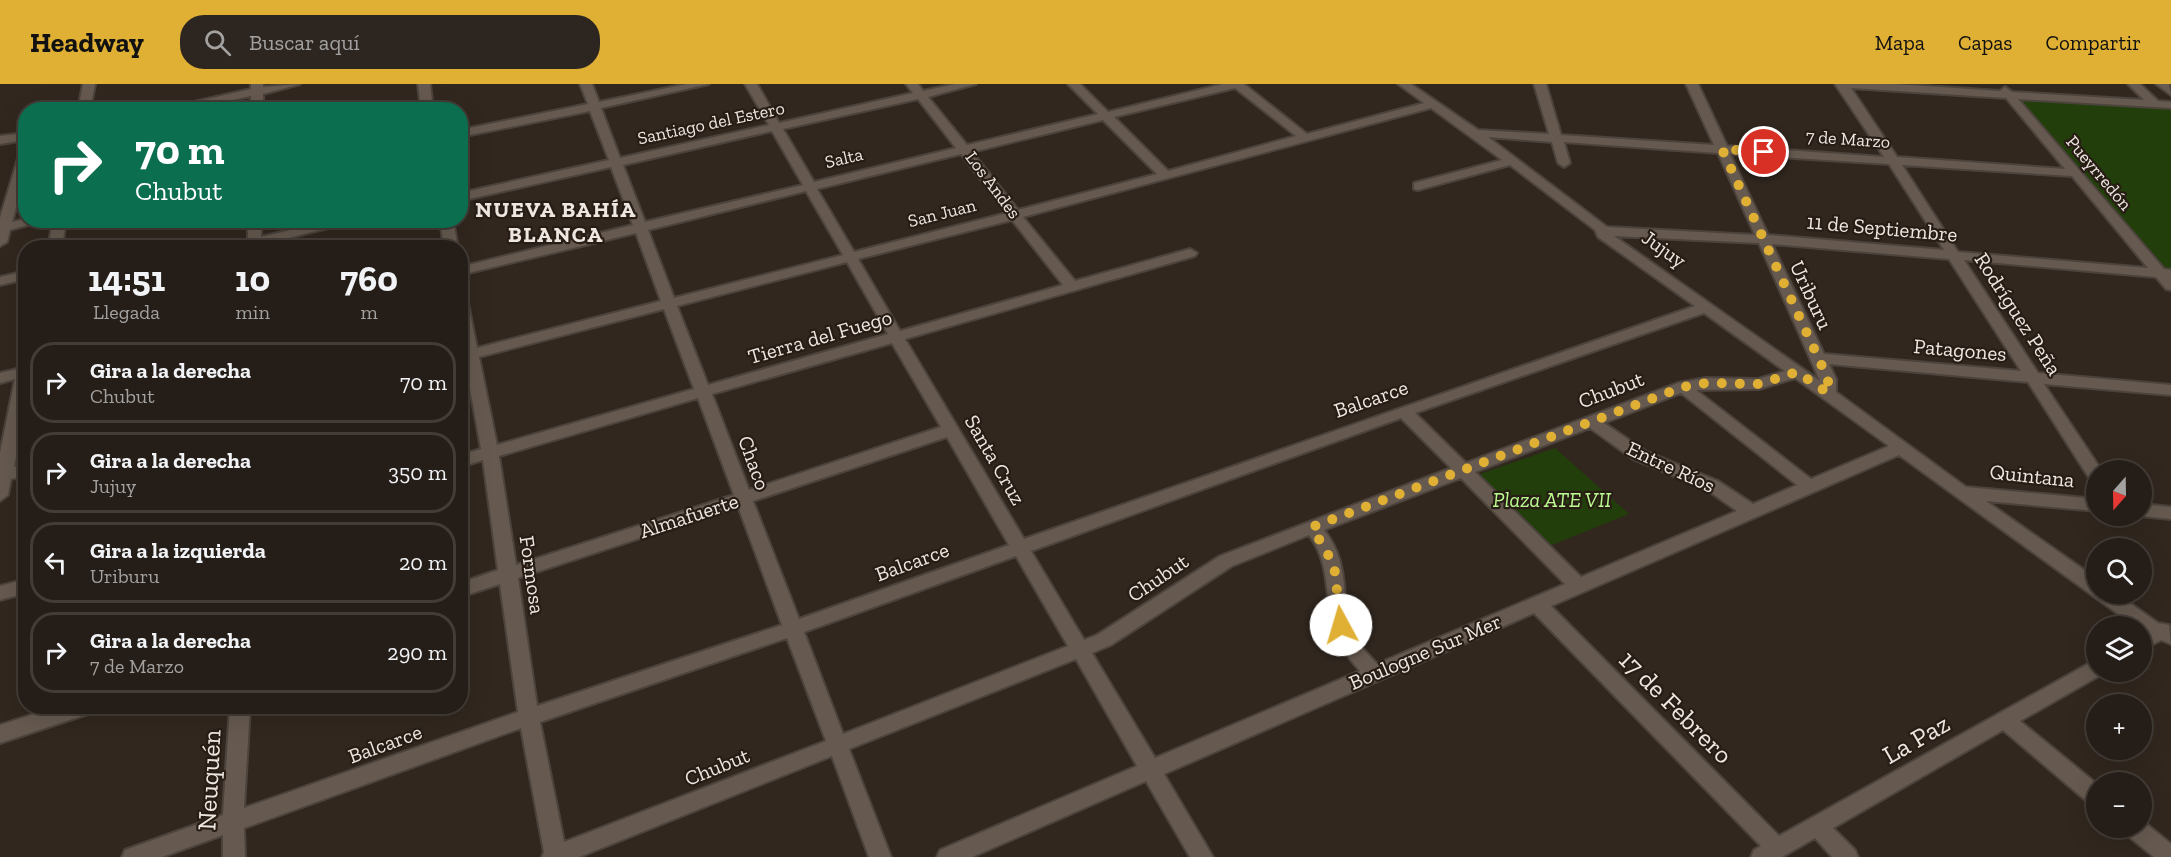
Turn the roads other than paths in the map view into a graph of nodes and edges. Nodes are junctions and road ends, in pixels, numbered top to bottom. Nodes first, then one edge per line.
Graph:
1 (89, 84) edge
2 (294, 84) edge
3 (424, 84) edge
4 (586, 84) edge
5 (703, 84) edge
6 (751, 84) edge
7 (912, 84) edge
8 (970, 84) edge
9 (1074, 84) edge
10 (1237, 84) edge
11 (1404, 84) edge
12 (1540, 84) edge
13 (1692, 84) edge
14 (1842, 84) edge
15 (2000, 84) edge
16 (2134, 84) edge
17 (2162, 84) edge
18 (257, 88) edge
19 (2171, 92) edge
20 (2010, 95) junction
21 (921, 96) junction
22 (86, 102) edge
23 (198, 102) edge
24 (426, 102) edge
25 (1432, 104) junction
26 (2154, 104) junction
27 (2171, 105) edge
28 (595, 106) junction
29 (2171, 114) edge
30 (1106, 115) junction
31 (775, 128) junction
32 (468, 132) edge
33 (1474, 133) junction
34 (1303, 136) junction
35 (18, 137) edge
36 (1554, 138) junction
37 (0, 140) edge
38 (1722, 149) junction
39 (965, 150) junction
40 (1893, 160) junction
41 (1511, 161) junction
42 (617, 162) junction
43 (1564, 163) dead end
44 (2075, 173) junction
45 (1164, 174) junction
46 (18, 178) edge
47 (0, 181) edge
48 (809, 186) junction
49 (1418, 186) dead end
50 (18, 187) edge
51 (468, 195) edge
52 (1015, 215) junction
53 (18, 225) edge
54 (2, 228) edge
55 (321, 228) edge
56 (641, 228) junction
57 (1602, 231) junction
58 (1763, 239) junction
59 (274, 240) edge
60 (0, 242) edge
61 (1190, 253) dead end
62 (1954, 255) junction
63 (850, 257) junction
64 (468, 269) edge
65 (2167, 272) edge
66 (18, 277) edge
67 (0, 281) edge
68 (2171, 286) edge
69 (1072, 287) junction
70 (669, 303) junction
71 (1707, 307) junction
72 (897, 338) junction
73 (468, 355) edge
74 (1817, 358) junction
75 (468, 368) edge
76 (18, 371) edge
77 (1797, 372) junction
78 (0, 378) edge
79 (2034, 378) junction
80 (1683, 387) junction
81 (2171, 390) edge
82 (704, 393) junction
83 (1828, 393) junction
84 (18, 403) edge
85 (1404, 411) junction
86 (1592, 422) junction
87 (951, 430) junction
88 (1902, 447) junction
89 (490, 452) junction
90 (468, 458) edge
91 (2086, 460) edge
92 (1463, 469) junction
93 (18, 472) edge
94 (5, 476) junction
95 (1810, 487) junction
96 (1969, 493) junction
97 (0, 495) edge
98 (743, 499) junction
99 (2086, 505) edge
100 (2152, 511) edge
101 (1752, 512) junction
102 (2171, 513) edge
103 (1312, 527) junction
104 (1020, 547) junction
105 (2086, 572) edge
106 (509, 574) junction
107 (2086, 581) edge
108 (1580, 585) junction
109 (468, 587) edge
110 (18, 588) edge
111 (0, 593) edge
112 (1537, 604) junction
113 (2118, 604) edge
114 (2132, 604) edge
115 (792, 629) junction
116 (2167, 633) edge
117 (2152, 638) edge
118 (1080, 648) junction
119 (2086, 673) edge
120 (1374, 674) junction
121 (62, 714) edge
122 (240, 714) edge
123 (529, 717) junction
124 (2004, 719) junction
125 (0, 734) edge
126 (836, 744) junction
127 (1151, 769) junction
128 (2086, 787) edge
129 (233, 822) junction
130 (1817, 826) junction
131 (2147, 838) edge
132 (1770, 853) edge
133 (2168, 855) edge
134 (133, 857) edge
135 (234, 857) edge
136 (555, 857) edge
137 (880, 857) edge
138 (948, 857) edge
139 (1202, 857) edge
140 (1847, 857) edge

1 - 22 street
2 - 18 street
3 - 24 street
4 - 28 street, Chaco
5 - 28 street
6 - 31 street, Santa Cruz
7 - 21 street, Los Andes
8 - 21 street, Santiago del Estero
9 - 30 street
10 - 30 street, Salta
10 - 34 street
11 - 25 street, Jujuy
12 - 36 street
13 - 38 street, Uriburu
14 - 20 street
14 - 40 street, Rodríguez Peña
15 - 20 street, Pueyrredón
16 - 26 street
17 - 19 street
18 - 23 street
20 - 26 street
20 - 44 street, Pueyrredón
21 - 31 street, Santiago del Estero
21 - 39 street, Los Andes
25 - 33 street, Jujuy
25 - 34 street, San Juan
26 - 27 street
26 - 29 street
28 - 32 street
28 - 42 street, Chaco
30 - 39 street, Salta
30 - 45 street
31 - 42 street, Santiago del Estero
31 - 48 street, Santa Cruz
33 - 36 street, 7 de Marzo
33 - 41 street, Jujuy
34 - 45 street, San Juan
35 - 37 street
36 - 38 street, 7 de Marzo
36 - 43 street
38 - 40 street, 7 de Marzo
38 - 58 street, Uriburu
39 - 48 street, Salta
39 - 52 street, Los Andes
40 - 44 street, 7 de Marzo
40 - 62 street, Rodríguez Peña
41 - 49 street
41 - 57 street, Jujuy
42 - 51 street, Santiago del Estero
42 - 56 street, Chaco
44 - 65 street, Pueyrredón
45 - 52 street, San Juan
46 - 47 street
48 - 56 street, Salta
48 - 63 street, Santa Cruz
50 - 54 street
52 - 63 street, San Juan
52 - 69 street, Los Andes
53 - 54 street
54 - 60 street
55 - 59 street
56 - 64 street, Salta
56 - 70 street, Chaco
57 - 58 street, 11 de Septiembre
57 - 71 street, Jujuy
58 - 62 street, 11 de Septiembre
58 - 74 street, Uriburu
61 - 69 street, Tierra del Fuego
62 - 65 street, 11 de Septiembre
62 - 79 street, Rodríguez Peña
63 - 70 street, San Juan
63 - 72 street, Santa Cruz
65 - 68 street, Pueyrredón
66 - 67 street
69 - 72 street, Tierra del Fuego
70 - 73 street, San Juan
70 - 82 street, Chaco
71 - 77 street, Jujuy
71 - 85 street, Balcarce
72 - 82 street, Tierra del Fuego
72 - 87 street, Santa Cruz
74 - 79 street, Patagones
74 - 83 street, Uriburu
75 - 89 street, Formosa
76 - 78 street
77 - 80 street, Chubut
77 - 83 street, Jujuy
79 - 81 street, Patagones
79 - 91 street, Rodríguez Peña
80 - 86 street, Chubut
80 - 95 street
82 - 89 street, Tierra del Fuego
82 - 98 street, Chaco
83 - 88 street, Jujuy
84 - 94 street
85 - 92 street
85 - 104 street, Balcarce
86 - 92 street, Chubut
86 - 101 street, Entre Ríos
87 - 98 street, Almafuerte
87 - 104 street, Santa Cruz
88 - 95 street, Boulogne Sur Mer
88 - 96 street, Jujuy
89 - 90 street, Tierra del Fuego
89 - 106 street, Formosa
92 - 103 street, Chubut
92 - 108 street
93 - 94 street
94 - 97 street
95 - 101 street, Boulogne Sur Mer
96 - 99 street, Quintana
96 - 105 street
96 - 107 street
98 - 106 street, Almafuerte
98 - 115 street, Chaco
100 - 102 street
101 - 108 street, Boulogne Sur Mer
103 - 118 street, Chubut
103 - 120 street
104 - 115 street, Balcarce
104 - 118 street, Santa Cruz
106 - 109 street, Almafuerte
106 - 123 street, Formosa
108 - 112 street, Boulogne Sur Mer
110 - 111 street
112 - 120 street, Boulogne Sur Mer
112 - 132 street, 17 de Febrero
113 - 116 street
114 - 116 street
115 - 123 street, Balcarce
115 - 126 street, Chaco
116 - 117 street
118 - 126 street, Chubut
118 - 127 street, Santa Cruz
119 - 124 street, La Paz
120 - 127 street, Boulogne Sur Mer
121 - 125 street
122 - 129 street, Neuquén
123 - 129 street, Balcarce
123 - 136 street, Formosa
124 - 128 street
124 - 130 street, La Paz
126 - 136 street, Chubut
126 - 137 street, Chaco
127 - 138 street, Boulogne Sur Mer
127 - 139 street, Santa Cruz
129 - 134 street, Balcarce
129 - 135 street, Neuquén
130 - 132 street, La Paz
130 - 140 street
131 - 133 street

